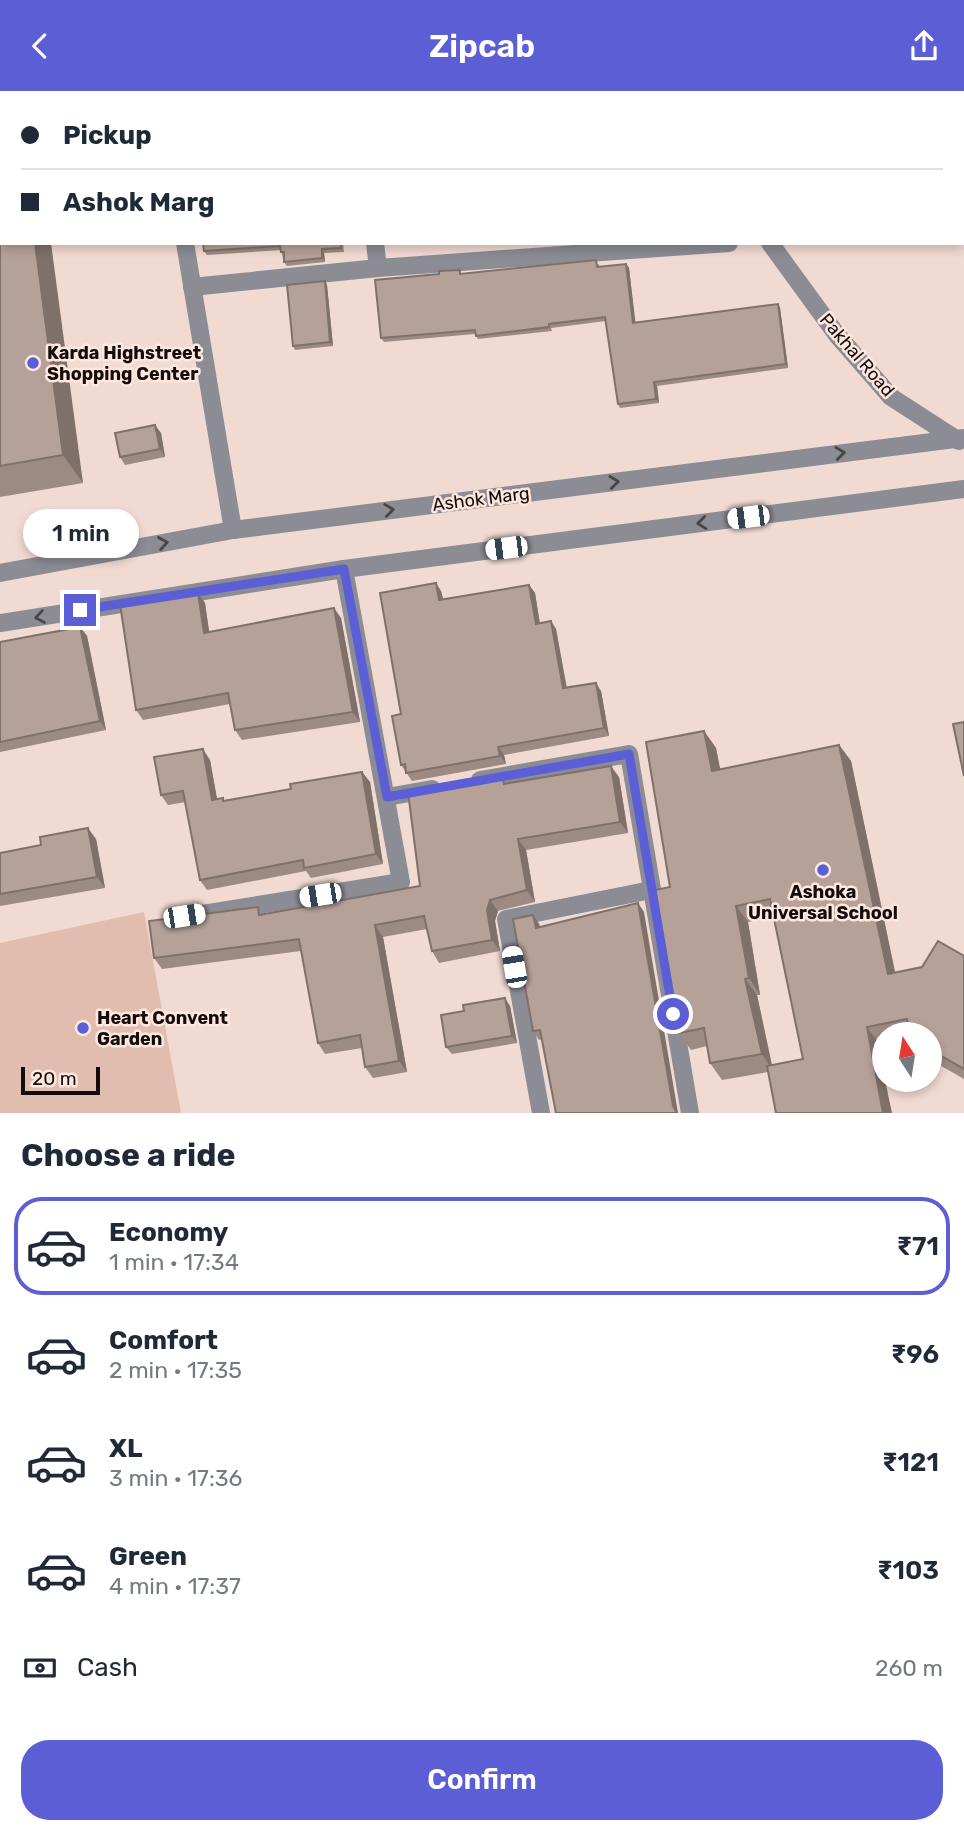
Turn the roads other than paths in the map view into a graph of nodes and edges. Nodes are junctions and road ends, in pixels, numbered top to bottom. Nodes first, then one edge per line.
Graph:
1 (185, 245) edge
2 (375, 245) edge
3 (701, 245) edge
4 (771, 245) edge
5 (378, 268) junction
6 (192, 287) junction
7 (961, 440) edge
8 (964, 489) edge
9 (233, 530) junction
10 (344, 569) junction
11 (0, 573) edge
12 (0, 623) edge
13 (387, 797) junction
14 (652, 890) junction
15 (184, 916) edge
16 (541, 1113) edge
17 (690, 1113) edge

1 - 6 street
2 - 5 street
3 - 5 street
4 - 7 street, Pakhal Road
5 - 6 street
6 - 9 street
9 -> 7 street, Ashok Marg
8 -> 10 street
11 -> 9 street, Ashok Marg
10 -> 12 street
10 - 13 street
13 - 14 street
13 - 15 street
14 - 16 street
14 - 17 street

